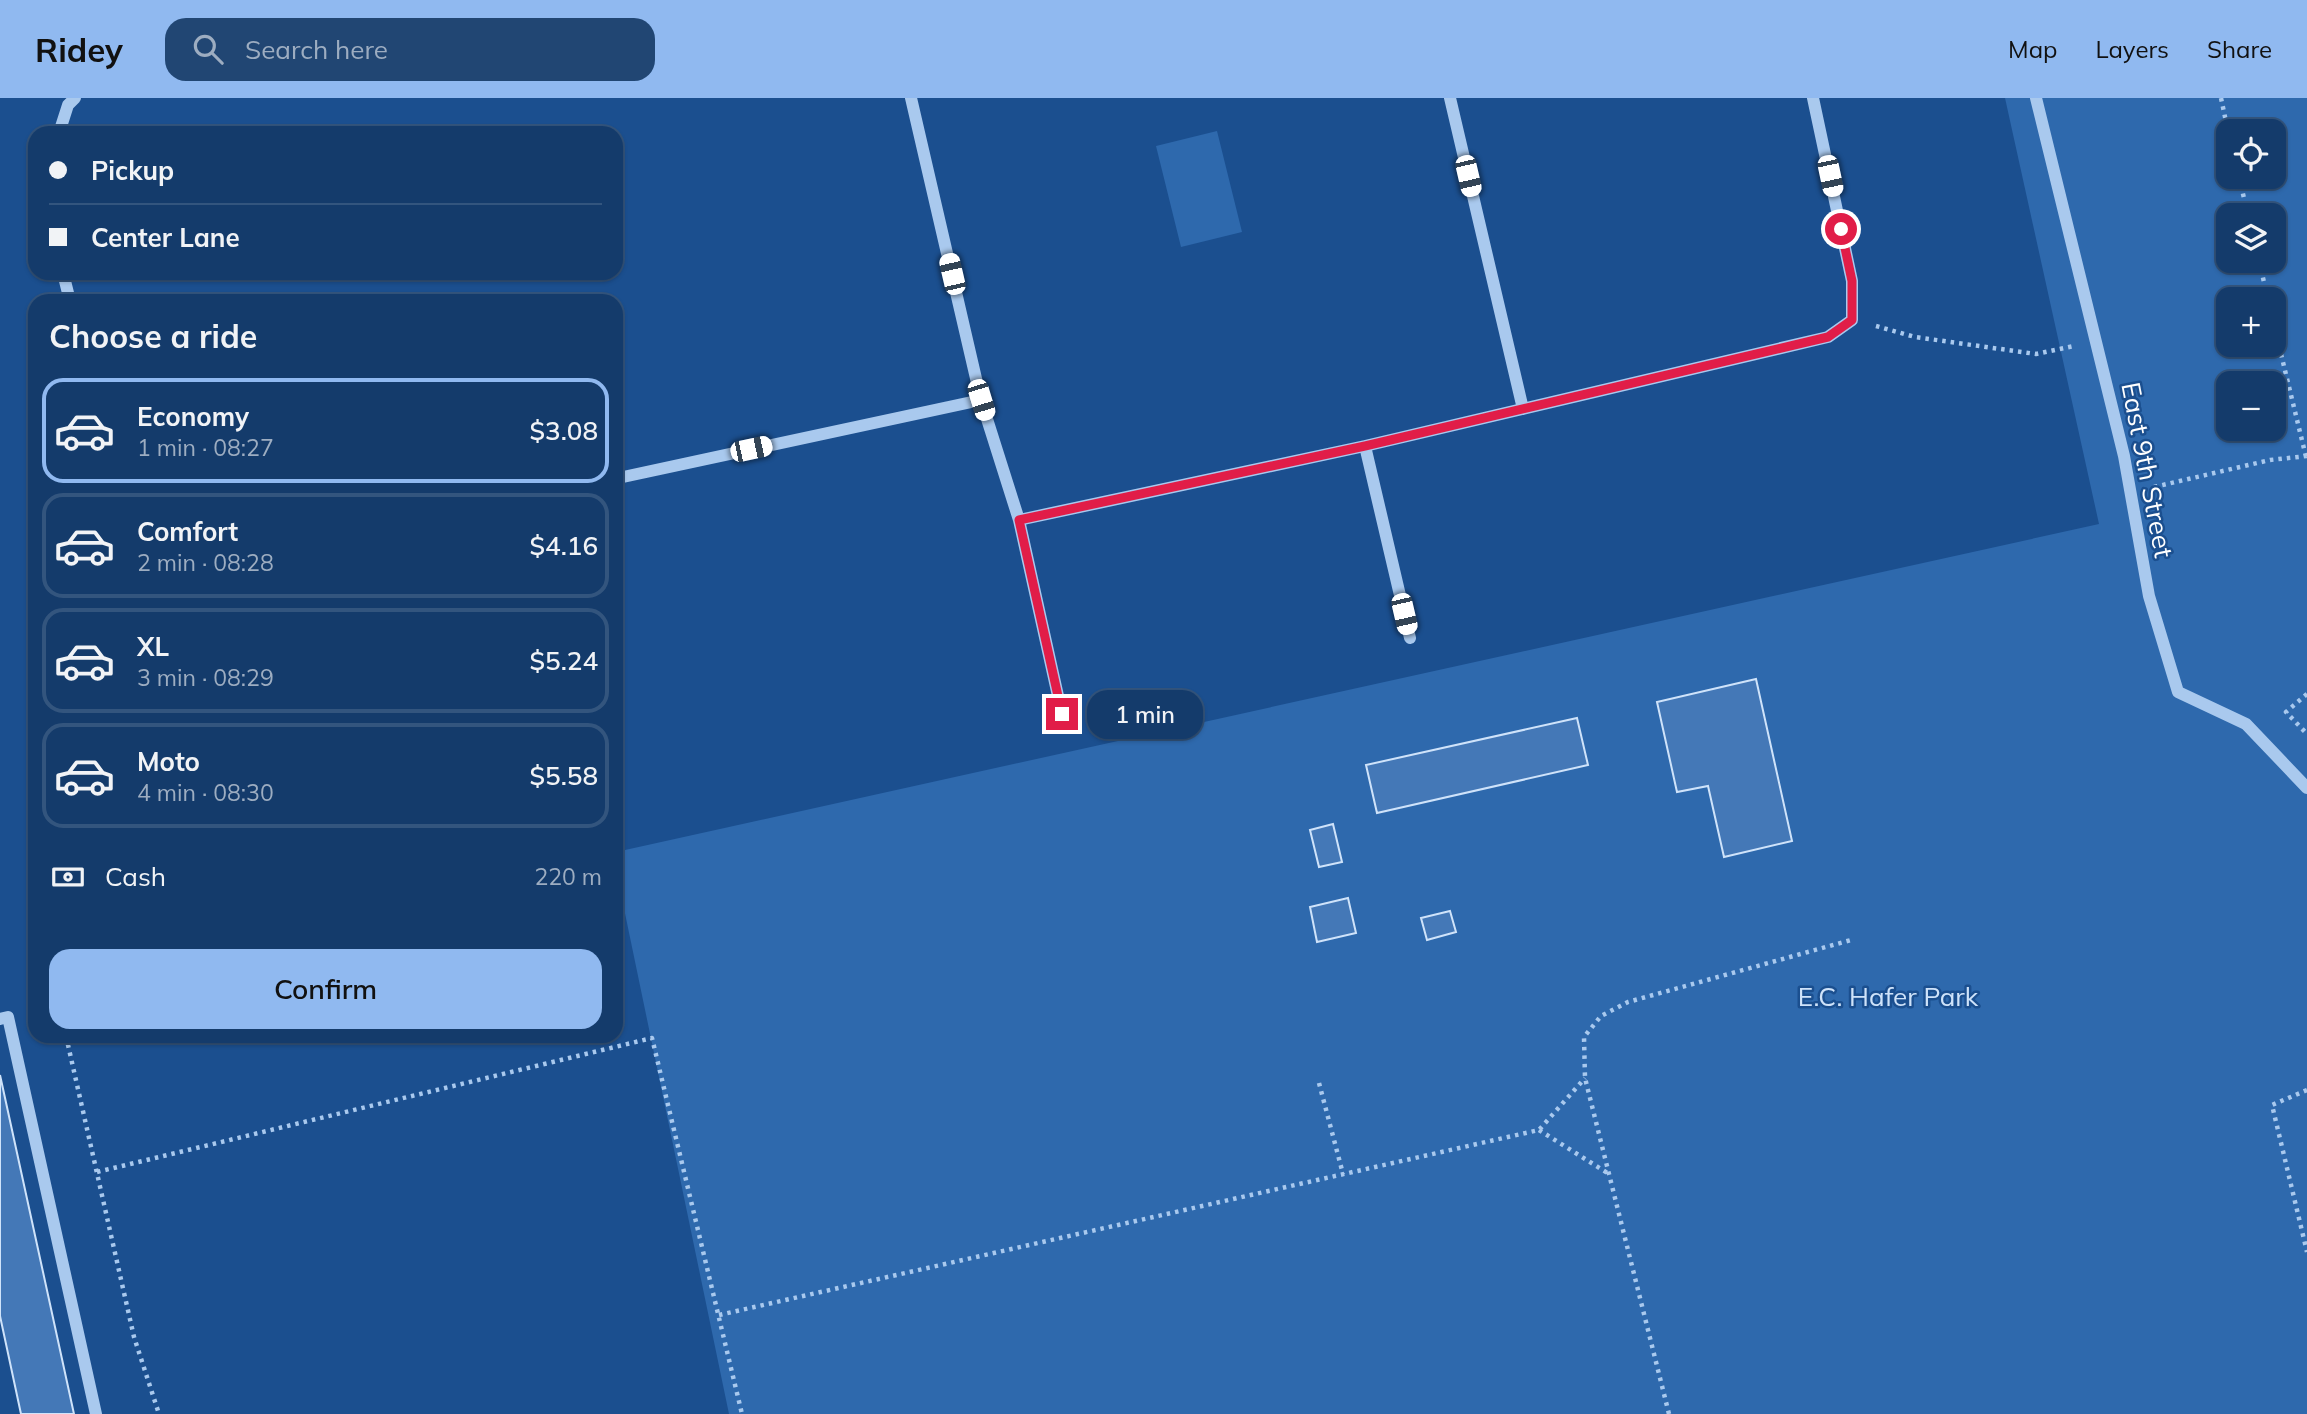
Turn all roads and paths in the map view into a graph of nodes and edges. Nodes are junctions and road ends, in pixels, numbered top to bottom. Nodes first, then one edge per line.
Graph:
1 (75, 98) edge
2 (911, 98) edge
3 (1450, 98) edge
4 (1813, 98) edge
5 (2036, 98) edge
6 (2221, 98) edge
7 (2225, 119) edge
8 (61, 126) edge
9 (1852, 320) junction
10 (2096, 340) junction
11 (2282, 357) edge
12 (981, 400) junction
13 (1524, 409) junction
14 (1365, 446) junction
15 (2306, 458) edge
16 (623, 477) edge
17 (2131, 494) junction
18 (1019, 520) junction
19 (1410, 638) dead end
20 (2307, 694) edge
21 (1062, 714) dead end
22 (2307, 734) edge
23 (2307, 788) edge
24 (1851, 940) dead end
25 (0, 1019) edge
26 (68, 1043) edge
27 (1586, 1078) junction
28 (1318, 1083) dead end
29 (2307, 1090) edge
30 (1539, 1130) junction
31 (97, 1172) junction
32 (1343, 1174) junction
33 (1609, 1174) junction
34 (2307, 1252) edge
35 (719, 1315) junction
36 (96, 1414) edge
37 (159, 1414) edge
38 (742, 1414) edge
39 (1668, 1414) edge

1 - 8 street
2 - 12 street
3 - 13 street
4 - 9 street
5 - 10 street, East 9th Street
6 - 7 path
9 - 10 path
9 - 13 street
10 - 17 street, East 9th Street
11 - 15 path
12 - 16 street
12 - 18 street
13 - 14 street
14 - 18 street
14 - 19 street
15 - 17 path
17 - 23 street, East 9th Street
18 - 21 street
20 - 22 path
24 - 27 path
25 - 36 street
26 - 31 path
27 - 30 path
27 - 33 path
28 - 32 path
29 - 34 path
30 - 32 path
30 - 33 path
31 - 35 path
31 - 37 path
32 - 35 path
33 - 39 path
35 - 38 path

